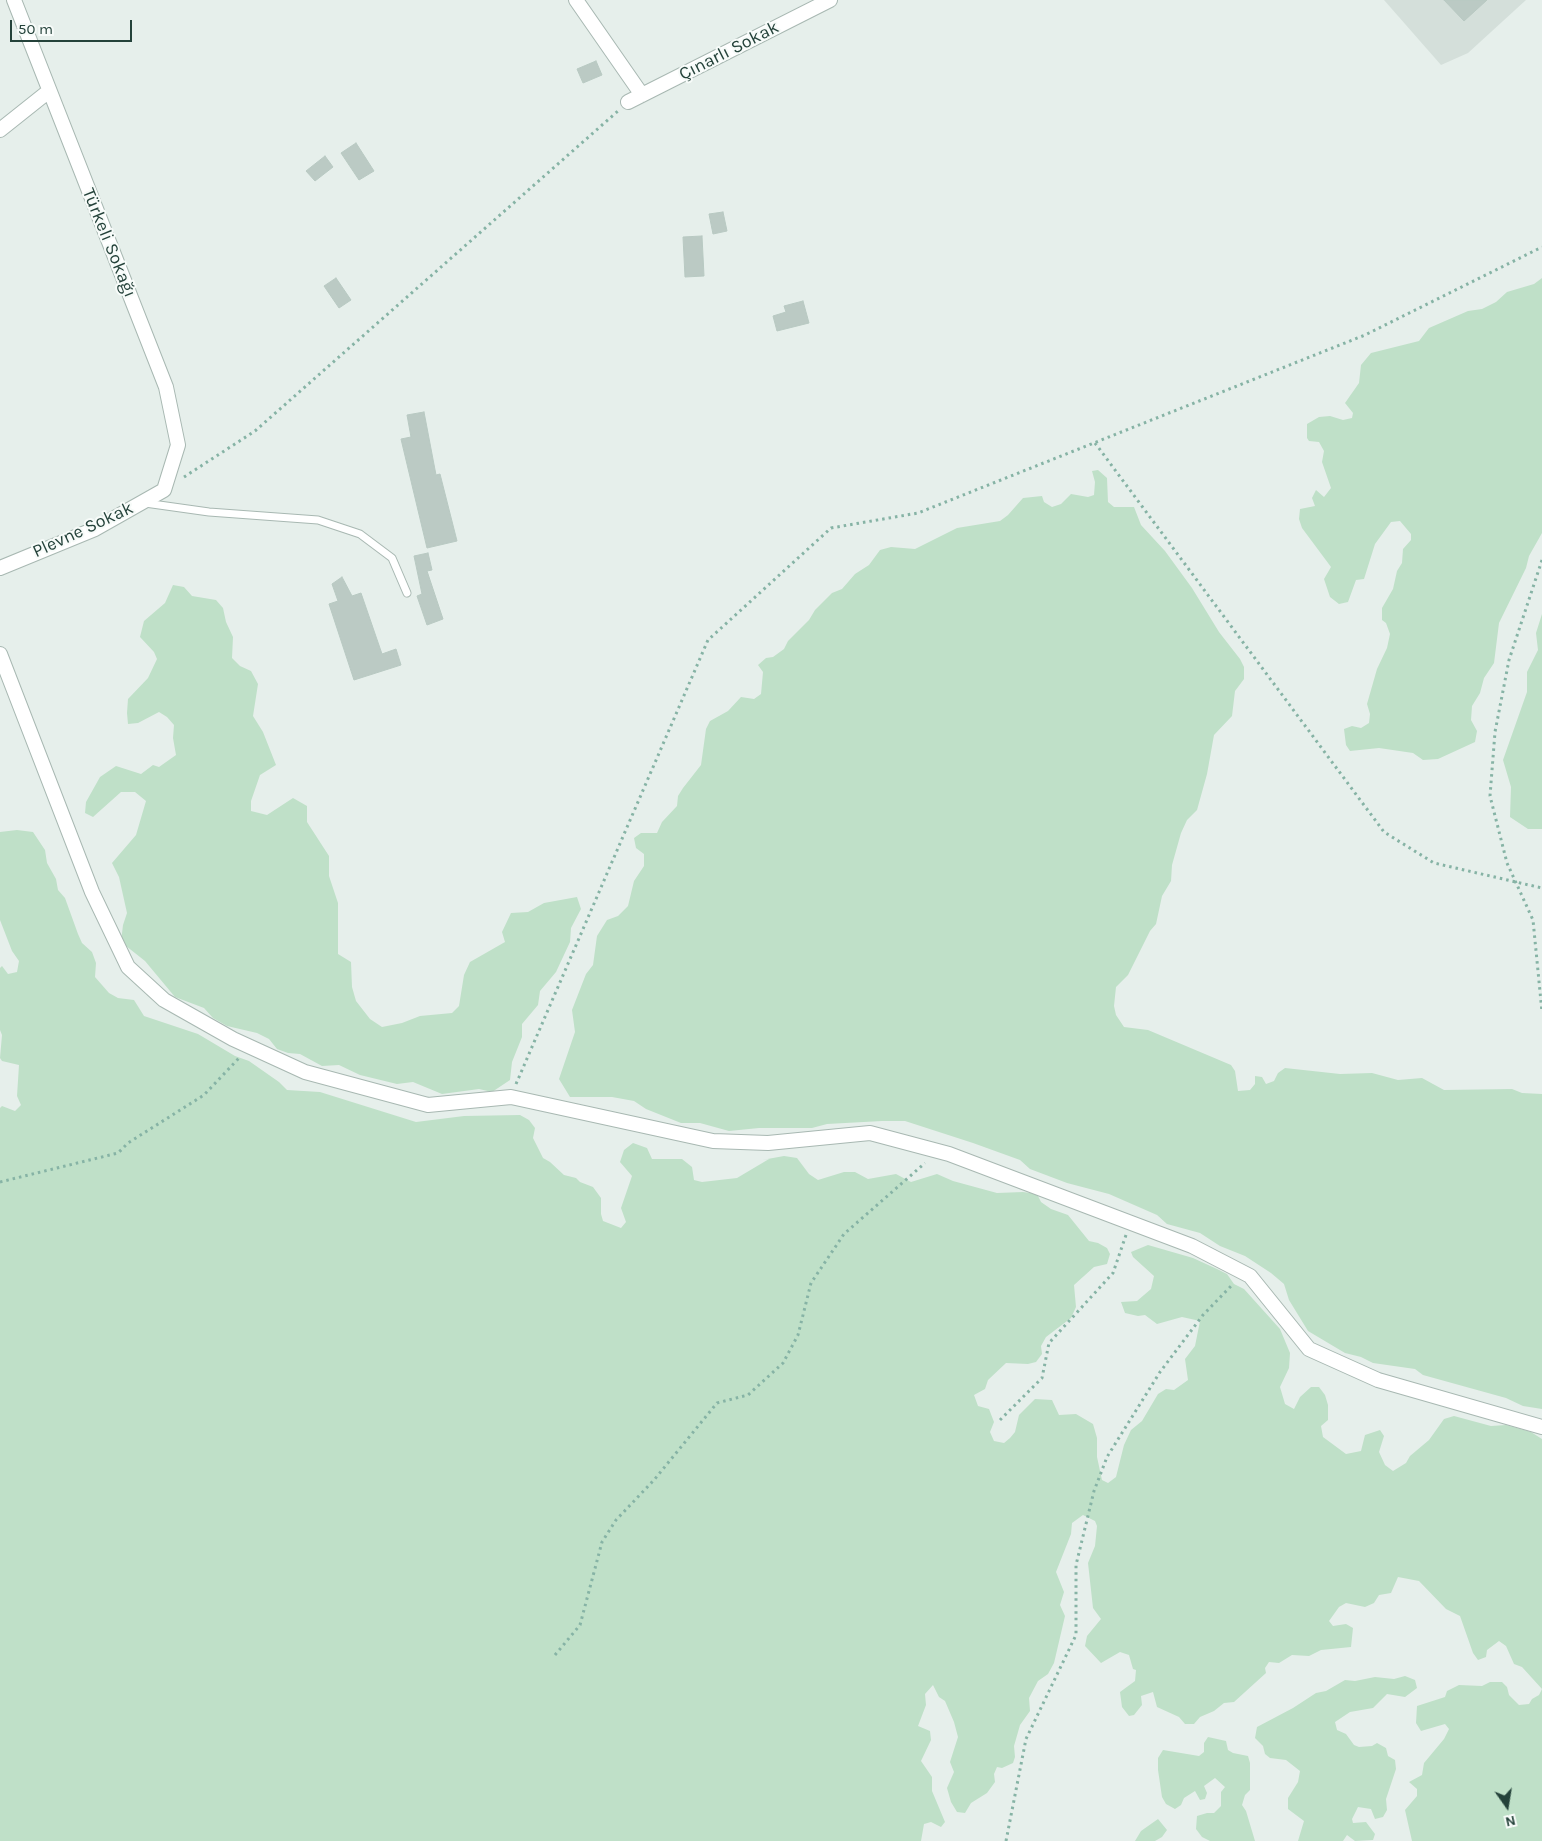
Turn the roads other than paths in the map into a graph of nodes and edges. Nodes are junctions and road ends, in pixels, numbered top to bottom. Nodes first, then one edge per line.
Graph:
1 (14, 0) edge
2 (576, 0) edge
3 (830, 0) edge
4 (49, 91) junction
5 (642, 95) junction
6 (628, 102) road end
7 (0, 130) edge
8 (164, 490) joint
9 (142, 502) junction
10 (0, 568) edge
11 (406, 593) dead end
12 (0, 654) edge
13 (1542, 1427) edge

1 - 4 street, Türkeli Sokağı
2 - 5 street
3 - 5 street, Çınarlı Sokak
4 - 7 street
4 - 8 street, Türkeli Sokağı
5 - 6 street, Çınarlı Sokak
8 - 9 street, Plevne Sokak
9 - 10 street, Plevne Sokak
9 - 11 lane
12 - 13 street

